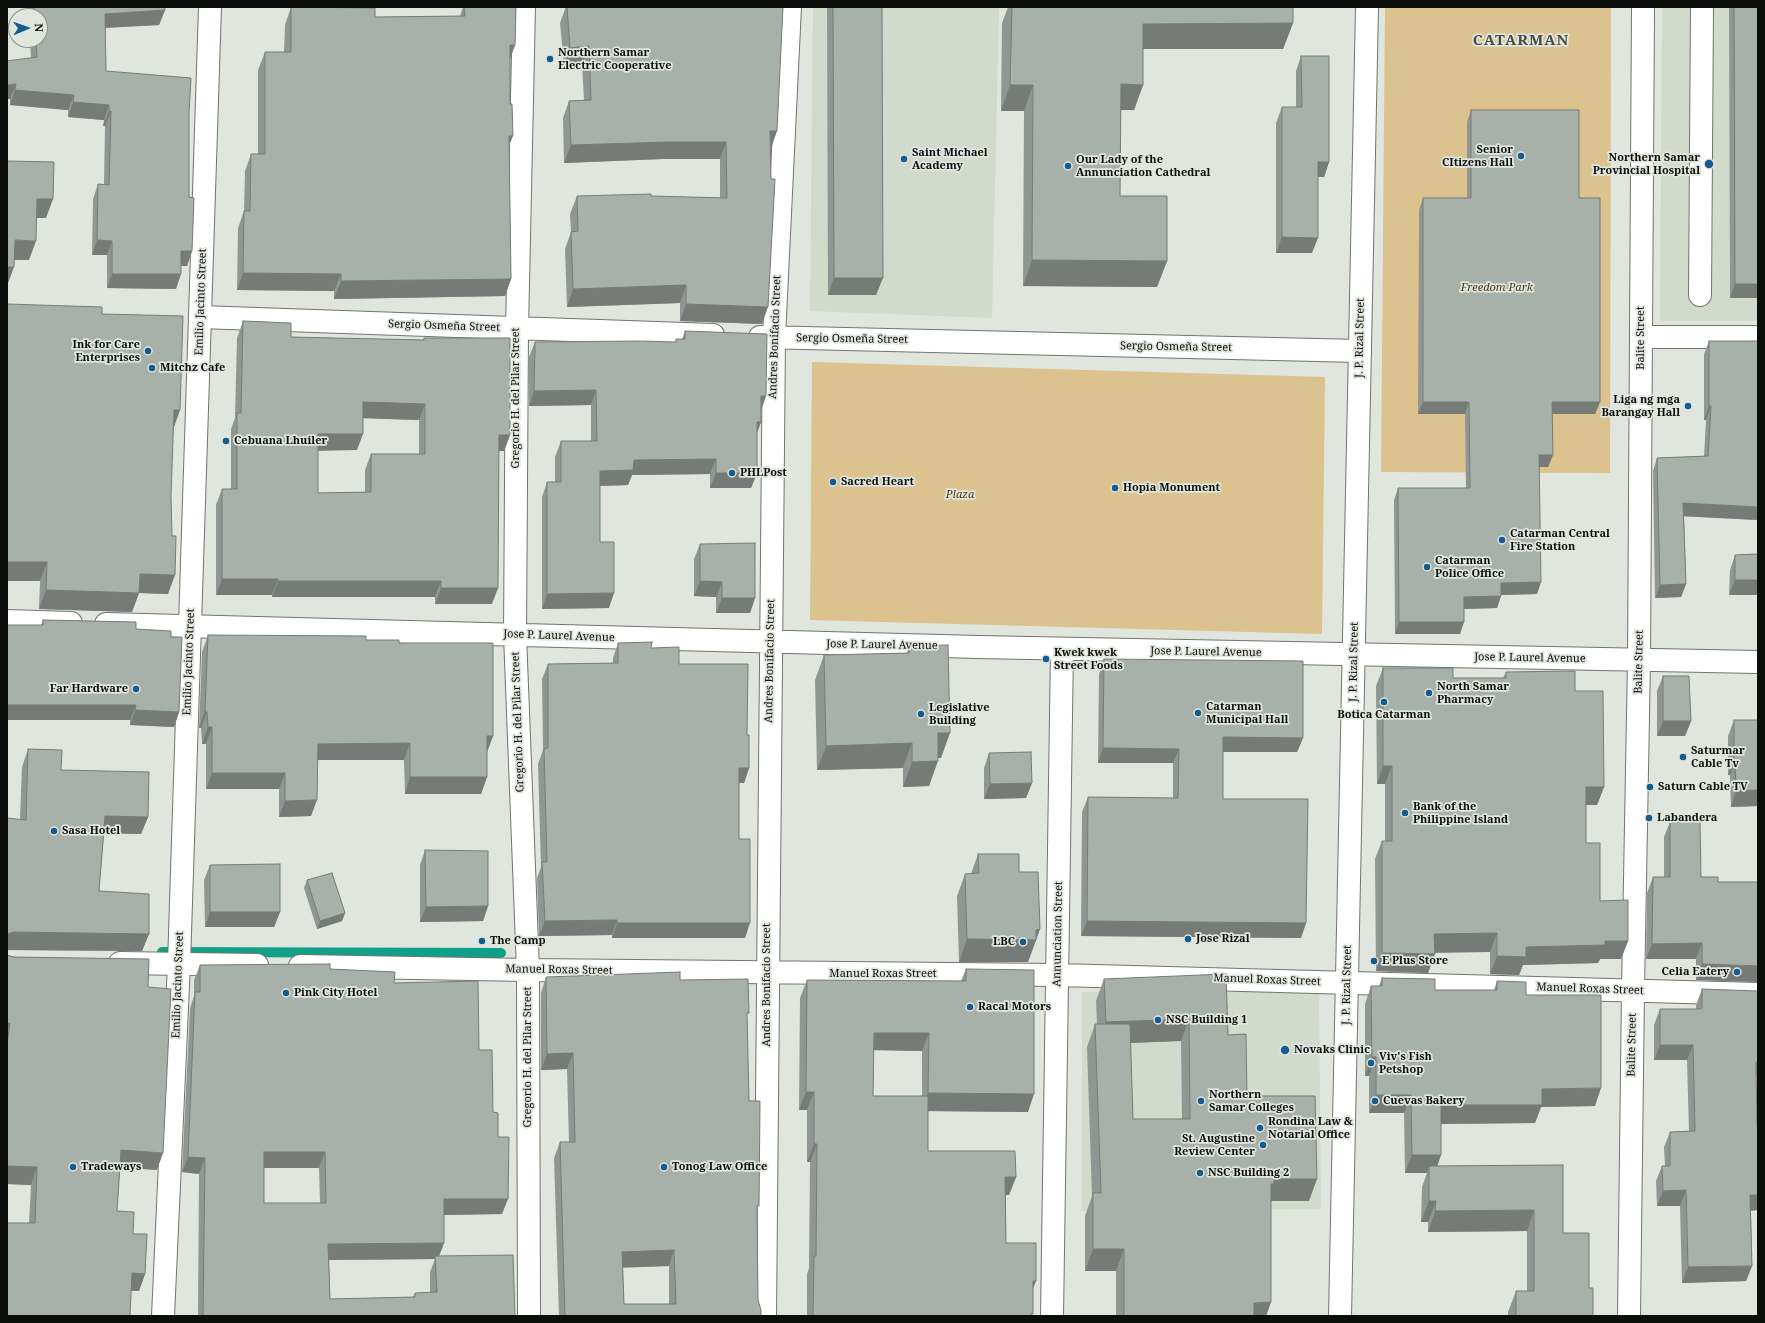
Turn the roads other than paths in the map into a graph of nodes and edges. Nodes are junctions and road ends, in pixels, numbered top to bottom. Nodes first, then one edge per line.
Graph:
1 (210, 7) edge
2 (524, 7) edge
3 (790, 7) edge
4 (1368, 7) edge
5 (1643, 7) edge
6 (1702, 7) edge
7 (1700, 295) dead end
8 (200, 317) junction
9 (517, 329) junction
10 (774, 337) junction
11 (1641, 337) junction
12 (1758, 337) edge
13 (1360, 351) junction
14 (7, 621) edge
15 (190, 626) junction
16 (515, 635) junction
17 (771, 642) junction
18 (1062, 648) junction
19 (1354, 655) junction
20 (1639, 660) junction
21 (1758, 662) edge
22 (101, 963) edge
23 (179, 964) junction
24 (528, 970) junction
25 (767, 973) junction
26 (1058, 975) junction
27 (1347, 982) junction
28 (1633, 990) junction
29 (1758, 994) edge
30 (163, 1316) edge
31 (529, 1316) edge
32 (765, 1316) edge
33 (1052, 1316) edge
34 (1340, 1316) edge
35 (1629, 1316) edge

1 - 8 street, Emilio Jacinto Street
2 - 9 street, Gregorio H. del Pilar Street
3 - 10 street, Andres Bonifacio Street
4 - 13 street, J. P. Rizal Street
5 - 11 street, Balite Street
6 - 7 street
8 - 9 street, Sergio Osmeña Street
8 - 15 street, Emilio Jacinto Street
9 - 10 street, Sergio Osmeña Street
9 - 16 street, Gregorio H. del Pilar Street
10 - 13 street, Sergio Osmeña Street
10 - 17 street, Andres Bonifacio Street
11 - 12 street
11 - 20 street, Balite Street
13 - 19 street, J. P. Rizal Street
14 - 15 street, Jose P. Laurel Avenue
15 - 16 street, Jose P. Laurel Avenue
15 - 23 street, Emilio Jacinto Street
16 - 17 street, Jose P. Laurel Avenue
16 - 24 street, Gregorio H. del Pilar Street
17 - 18 street, Jose P. Laurel Avenue
17 - 25 street, Andres Bonifacio Street
18 - 19 street, Jose P. Laurel Avenue
18 - 26 street, Annunciation Street
19 - 20 street, Jose P. Laurel Avenue
19 - 27 street, J. P. Rizal Street
20 - 21 street, Jose P. Laurel Avenue
20 - 28 street, Balite Street
22 - 23 street, Manuel Roxas Street
23 - 24 street, Manuel Roxas Street
23 - 30 street, Emilio Jacinto Street
24 - 25 street, Manuel Roxas Street
24 - 31 street, Gregorio H. del Pilar Street
25 - 26 street, Manuel Roxas Street
25 - 32 street, Andres Bonifacio Street
26 - 27 street, Manuel Roxas Street
26 - 33 street, Annunciation Street
27 - 28 street, Manuel Roxas Street
27 - 34 street, J. P. Rizal Street
28 - 29 street, Manuel Roxas Street
28 - 35 street, Balite Street

